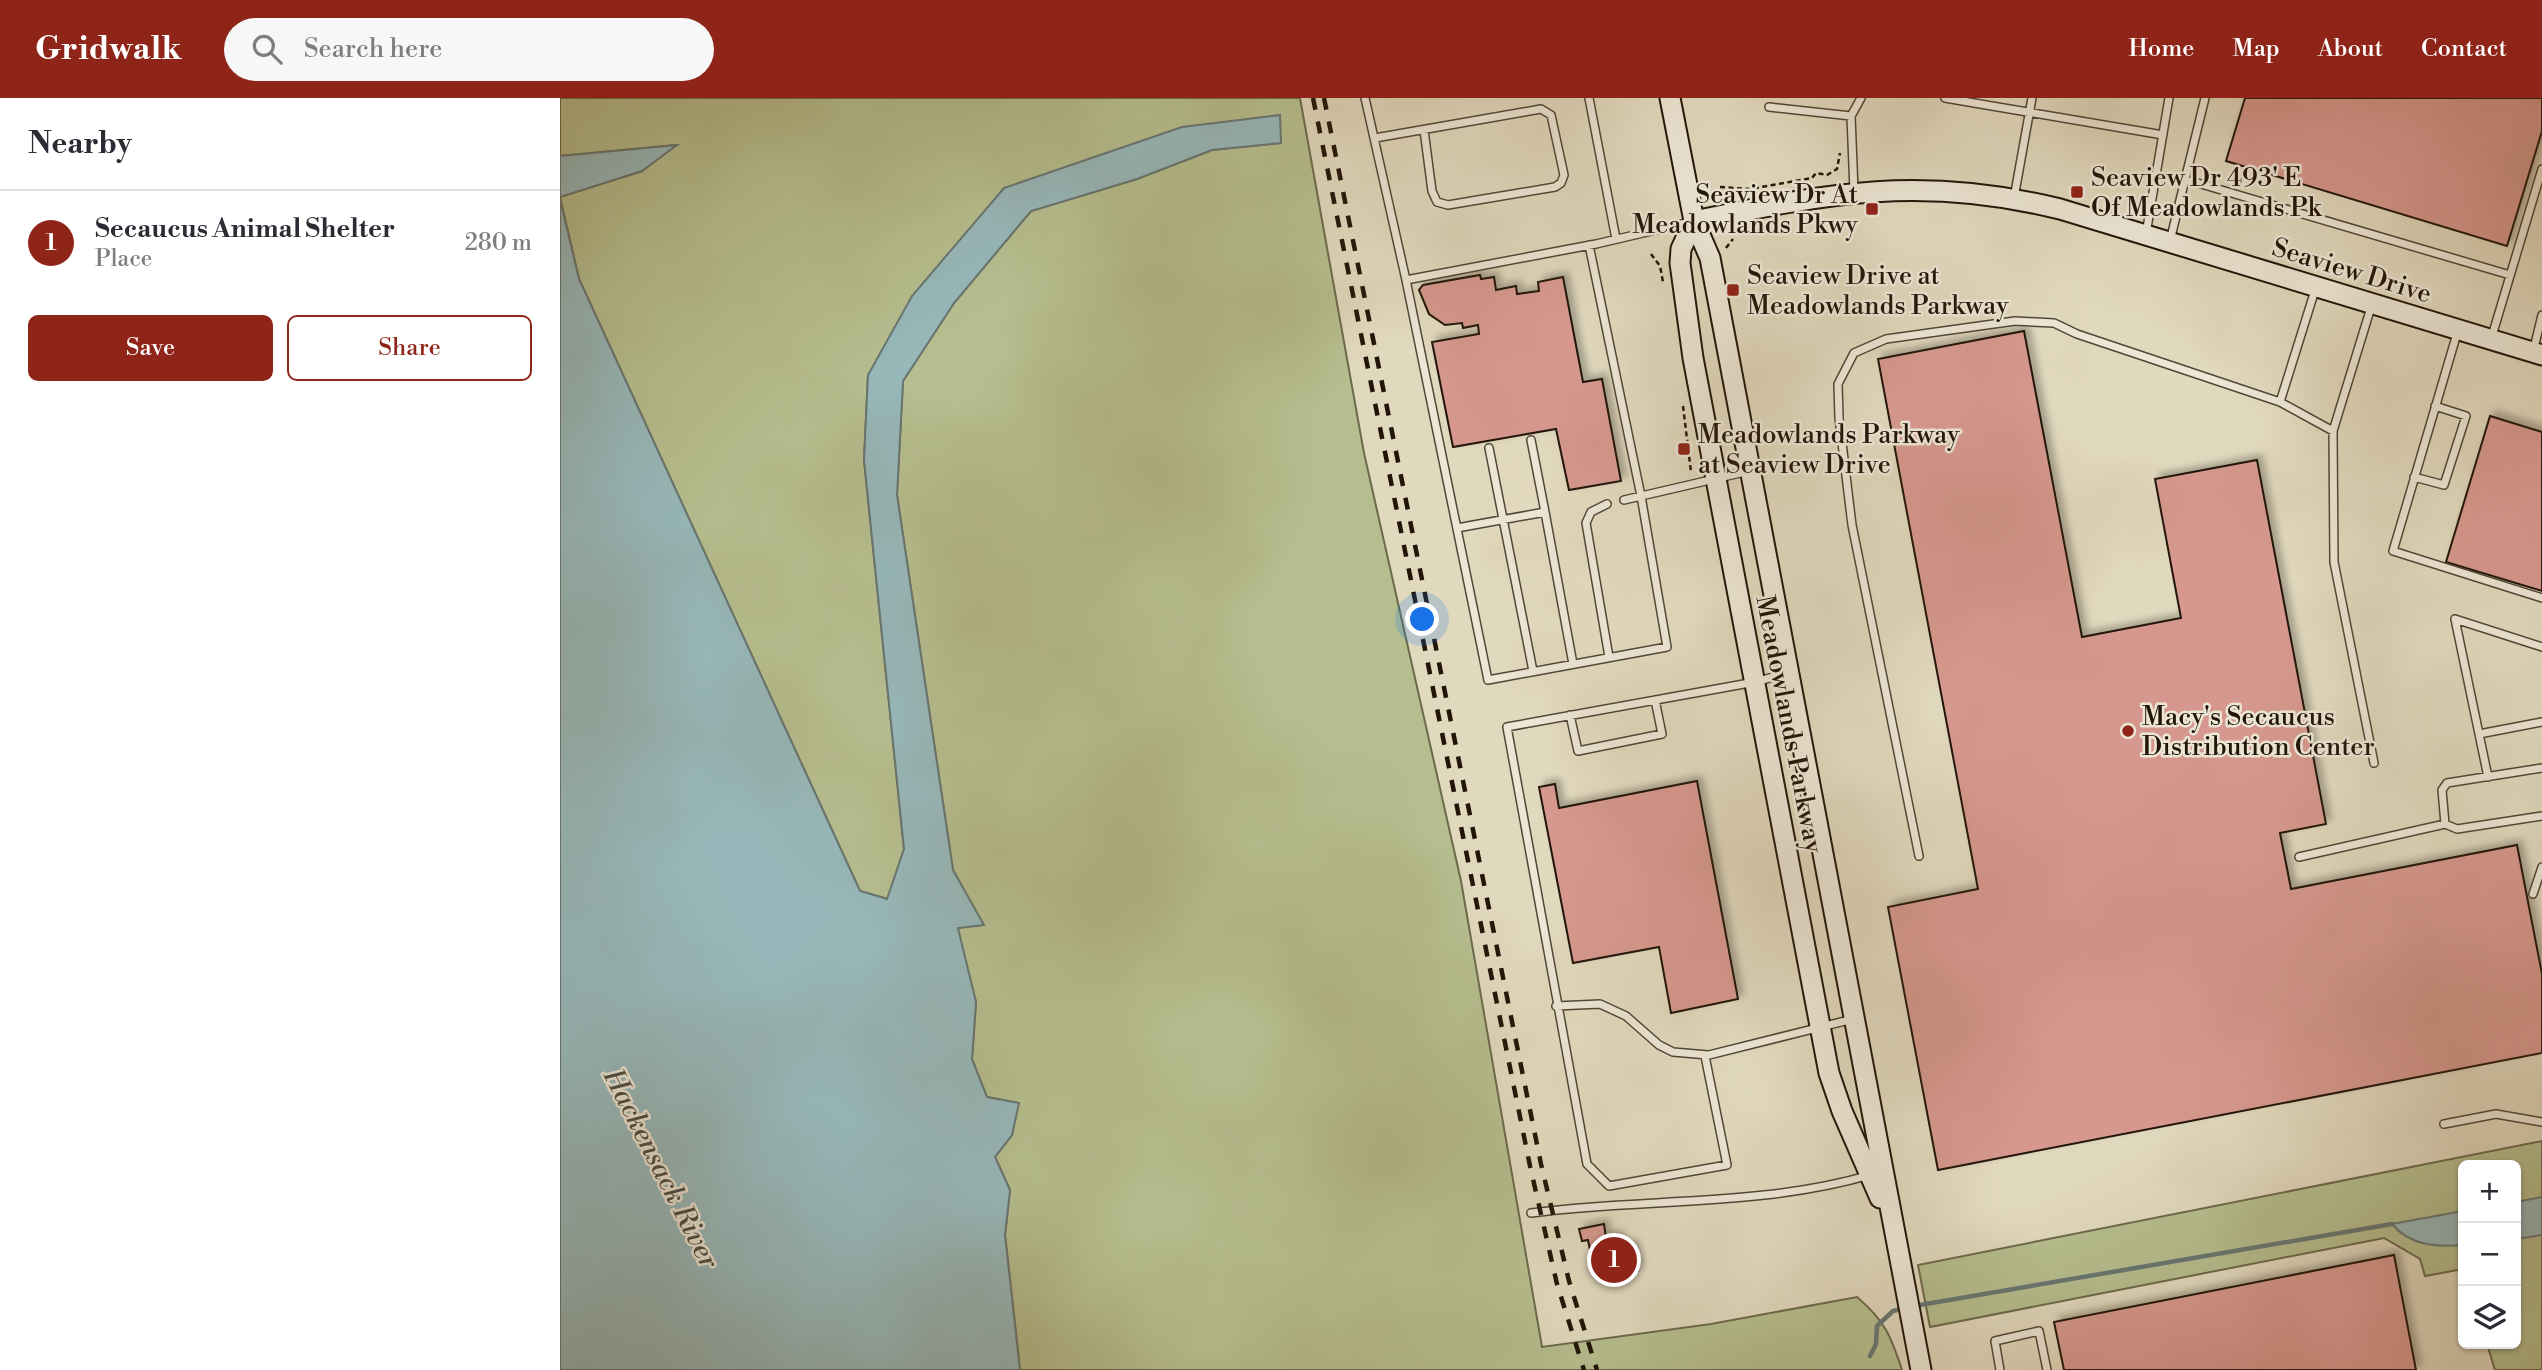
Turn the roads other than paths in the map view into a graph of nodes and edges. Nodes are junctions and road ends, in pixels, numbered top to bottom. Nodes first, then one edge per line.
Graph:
1 (1365, 98) edge
2 (1589, 98) edge
3 (1670, 98) edge
4 (1861, 98) edge
5 (1945, 98) edge
6 (2032, 98) edge
7 (2169, 98) edge
8 (2205, 98) edge
9 (1769, 107) dead end
10 (2029, 113) junction
11 (1851, 116) junction
12 (1424, 130) junction
13 (2163, 135) junction
14 (1375, 138) junction
15 (2542, 170) edge
16 (2185, 179) junction
17 (1854, 192) junction
18 (2014, 198) junction
19 (1694, 221) junction
20 (2146, 234) junction
21 (1616, 239) junction
22 (2170, 242) junction
23 (1589, 245) junction
24 (2510, 275) junction
25 (1406, 280) junction
26 (2316, 286) junction
27 (2372, 303) junction
28 (2542, 315) edge
29 (2458, 329) junction
30 (2491, 339) junction
31 (2537, 353) edge
32 (2280, 402) junction
33 (2435, 406) junction
34 (2333, 431) junction
35 (1531, 440) dead end
36 (1489, 448) dead end
37 (1750, 471) junction
38 (1716, 477) junction
39 (2414, 477) junction
40 (1641, 496) junction
41 (1624, 500) dead end
42 (1607, 504) dead end
43 (1545, 512) junction
44 (1503, 520) junction
45 (1457, 528) junction
46 (2542, 598) edge
47 (2542, 647) edge
48 (1609, 657) junction
49 (1573, 664) junction
50 (1533, 671) junction
51 (1788, 673) junction
52 (1755, 682) junction
53 (1655, 700) junction
54 (1570, 715) junction
55 (2542, 722) edge
56 (2479, 734) junction
57 (2374, 763) dead end
58 (2542, 768) edge
59 (2488, 777) junction
60 (2542, 816) edge
61 (2445, 824) junction
62 (1920, 856) dead end
63 (2299, 857) dead end
64 (2542, 867) edge
65 (2533, 894) dead end
66 (1556, 1006) junction
67 (1854, 1019) junction
68 (1821, 1029) junction
69 (1708, 1055) junction
70 (2542, 1122) edge
71 (2444, 1124) dead end
72 (1870, 1175) junction
73 (1531, 1213) dead end
74 (1894, 1229) junction
75 (1921, 1370) edge
76 (2000, 1370) edge
77 (2047, 1370) edge

1 - 14 lane
2 - 21 lane
3 - 19 street, Meadowlands Parkway
4 - 11 lane
5 - 10 lane
6 - 10 lane
7 - 13 lane
8 - 16 lane
9 - 11 lane
10 - 13 lane
10 - 18 lane
11 - 17 lane
12 - 12 lane
12 - 14 lane
13 - 20 lane
14 - 25 lane
15 - 24 lane
16 - 22 lane
16 - 24 lane
17 - 18 street, Seaview Drive
17 - 19 street, Seaview Drive
18 - 20 street, Seaview Drive
19 - 21 lane
19 - 37 street, Meadowlands Parkway
19 - 38 street, Meadowlands Parkway
20 - 22 street, Seaview Drive
21 - 23 lane
22 - 26 street, Seaview Drive
23 - 25 lane
23 - 40 lane
24 - 30 lane
25 - 45 lane
26 - 27 street, Seaview Drive
26 - 32 lane
27 - 29 street, Seaview Drive
27 - 34 lane
28 - 31 lane
29 - 30 street, Seaview Drive
29 - 33 lane
30 - 31 street, Seaview Drive
32 - 34 lane
32 - 62 lane
33 - 39 lane
33 - 39 lane
34 - 57 lane
35 - 43 lane
36 - 44 lane
37 - 38 lane
37 - 51 street, Meadowlands Parkway
38 - 40 lane
38 - 52 street, Meadowlands Parkway
39 - 46 lane
40 - 41 lane
40 - 48 lane
42 - 48 lane
43 - 44 lane
43 - 49 lane
44 - 45 lane
44 - 50 lane
45 - 50 lane
47 - 56 lane
48 - 49 lane
49 - 50 lane
51 - 52 lane
51 - 67 street, Meadowlands Parkway
52 - 53 lane
52 - 68 street, Meadowlands Parkway
53 - 54 lane
53 - 54 lane
54 - 66 lane
55 - 56 lane
56 - 59 lane
58 - 59 lane
59 - 61 lane
60 - 61 lane
61 - 63 lane
64 - 65 lane
66 - 69 lane
66 - 69 lane
67 - 68 lane
67 - 74 street, Meadowlands Parkway
68 - 69 lane
68 - 72 street, Meadowlands Parkway
70 - 71 lane
72 - 73 lane
72 - 74 street, Meadowlands Parkway
74 - 75 street, Meadowlands Parkway
76 - 77 lane

